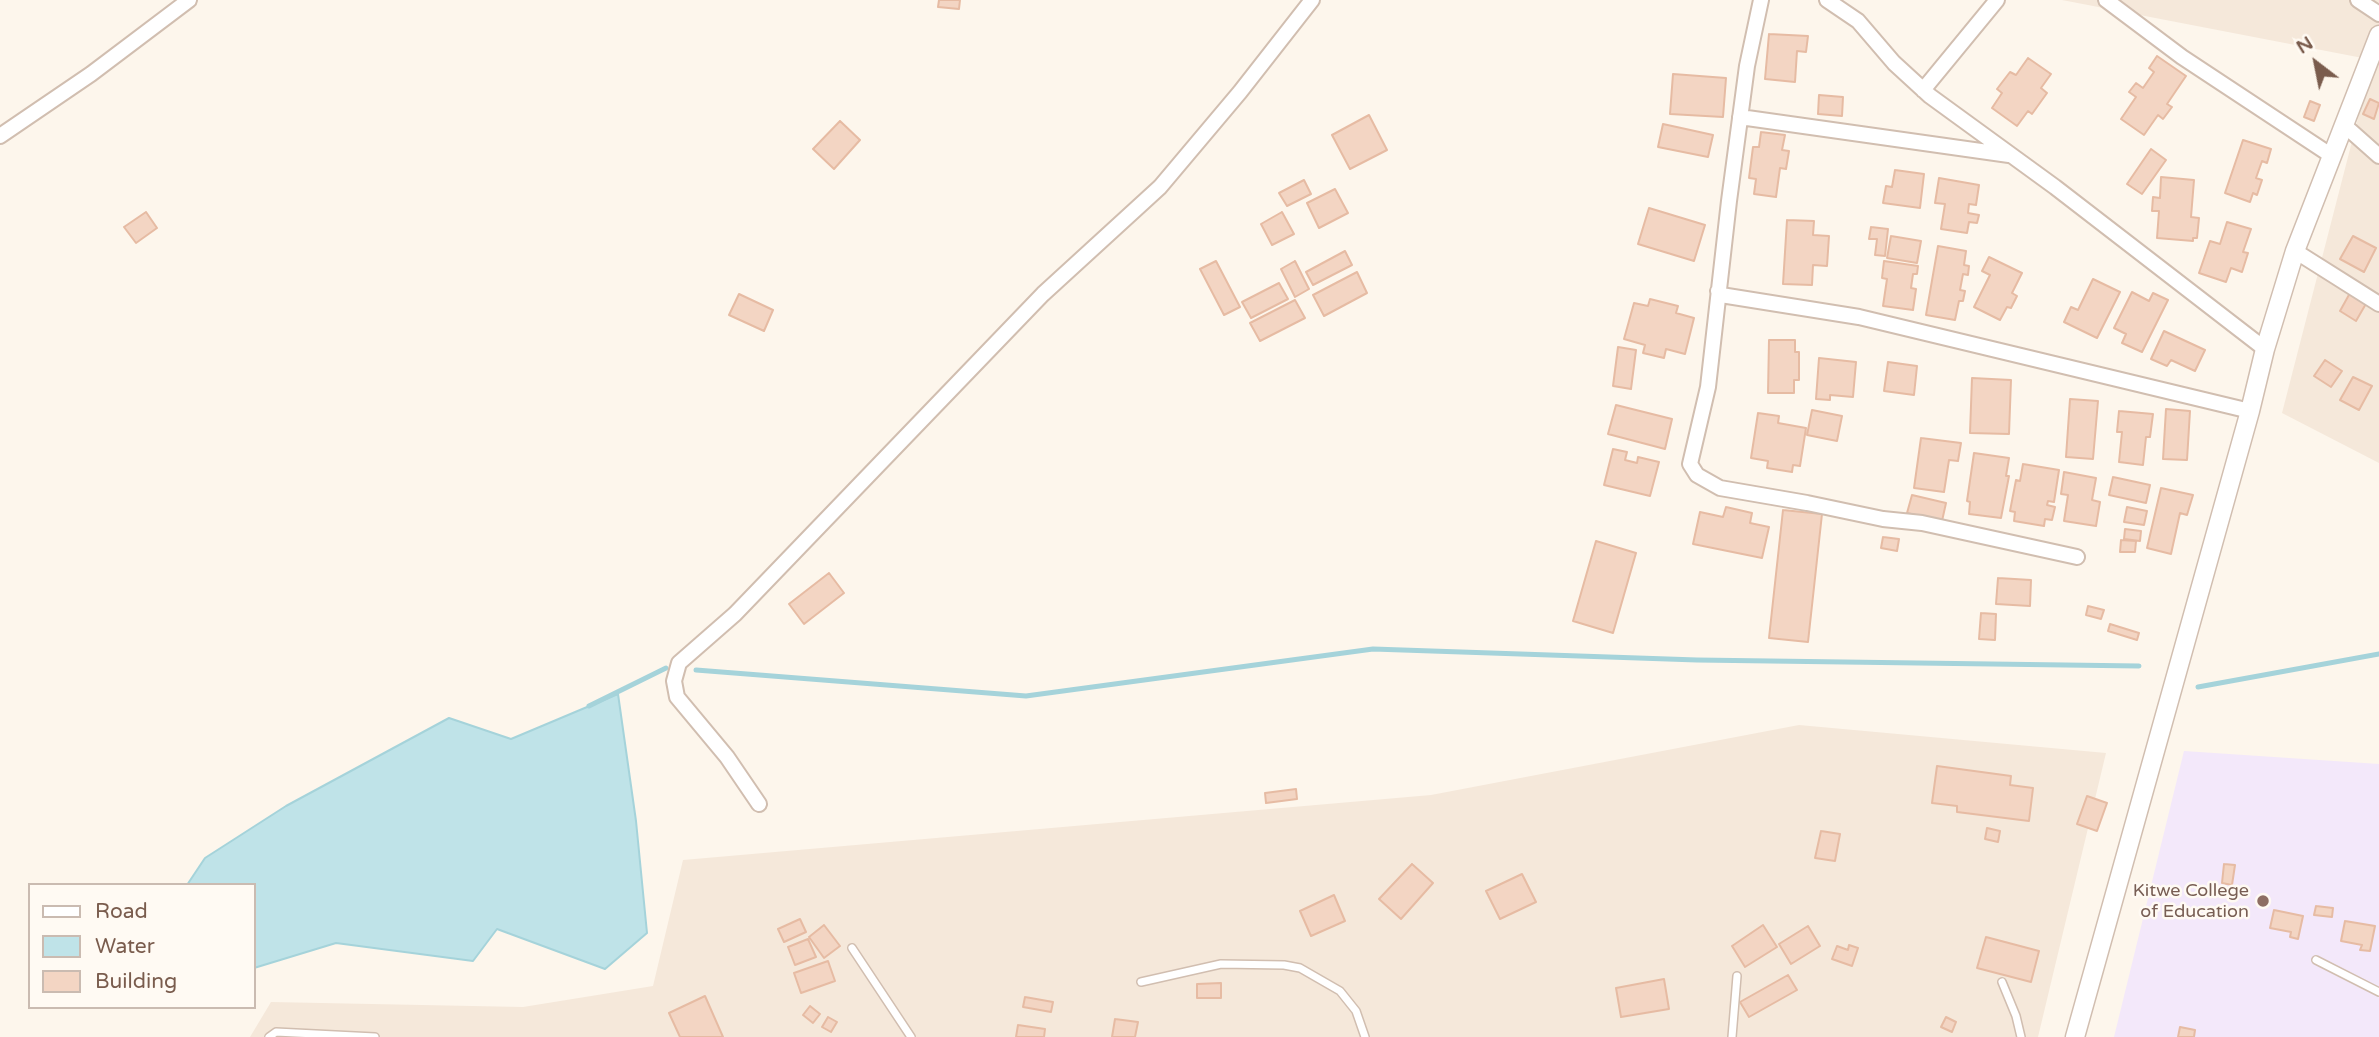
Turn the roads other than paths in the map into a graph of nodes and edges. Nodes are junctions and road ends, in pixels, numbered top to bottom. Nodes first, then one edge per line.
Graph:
1 (189, 0) edge
2 (1312, 0) edge
3 (1761, 0) edge
4 (1827, 0) edge
5 (1997, 0) edge
6 (2106, 0) edge
7 (2358, 0) edge
8 (2379, 14) edge
9 (2379, 35) edge
10 (1923, 90) junction
11 (1740, 117) junction
12 (2344, 125) junction
13 (0, 136) edge
14 (2011, 156) junction
15 (2332, 156) junction
16 (2379, 156) edge
17 (2295, 251) junction
18 (1718, 291) junction
19 (2379, 304) edge
20 (2264, 349) junction
21 (2250, 411) junction
22 (2077, 556) dead end
23 (759, 804) dead end
24 (852, 948) dead end
25 (2316, 960) dead end
26 (1737, 976) dead end
27 (1141, 982) dead end
28 (2001, 982) dead end
29 (2379, 992) edge
30 (269, 1037) edge
31 (374, 1037) edge
32 (911, 1037) edge
33 (1365, 1037) edge
34 (1732, 1037) edge
35 (2021, 1037) edge
36 (2075, 1037) edge

1 - 13 street
2 - 23 street
3 - 11 street
4 - 10 street
5 - 10 street
6 - 15 street
7 - 8 street
9 - 12 street
10 - 14 street
11 - 14 street
11 - 18 street
12 - 15 street
12 - 16 street
14 - 20 street
15 - 17 street
17 - 19 street
17 - 20 street
18 - 21 street
18 - 22 street
20 - 21 street
21 - 36 street
24 - 32 lane
25 - 29 lane
26 - 34 lane
27 - 33 lane
28 - 35 lane
30 - 31 lane

